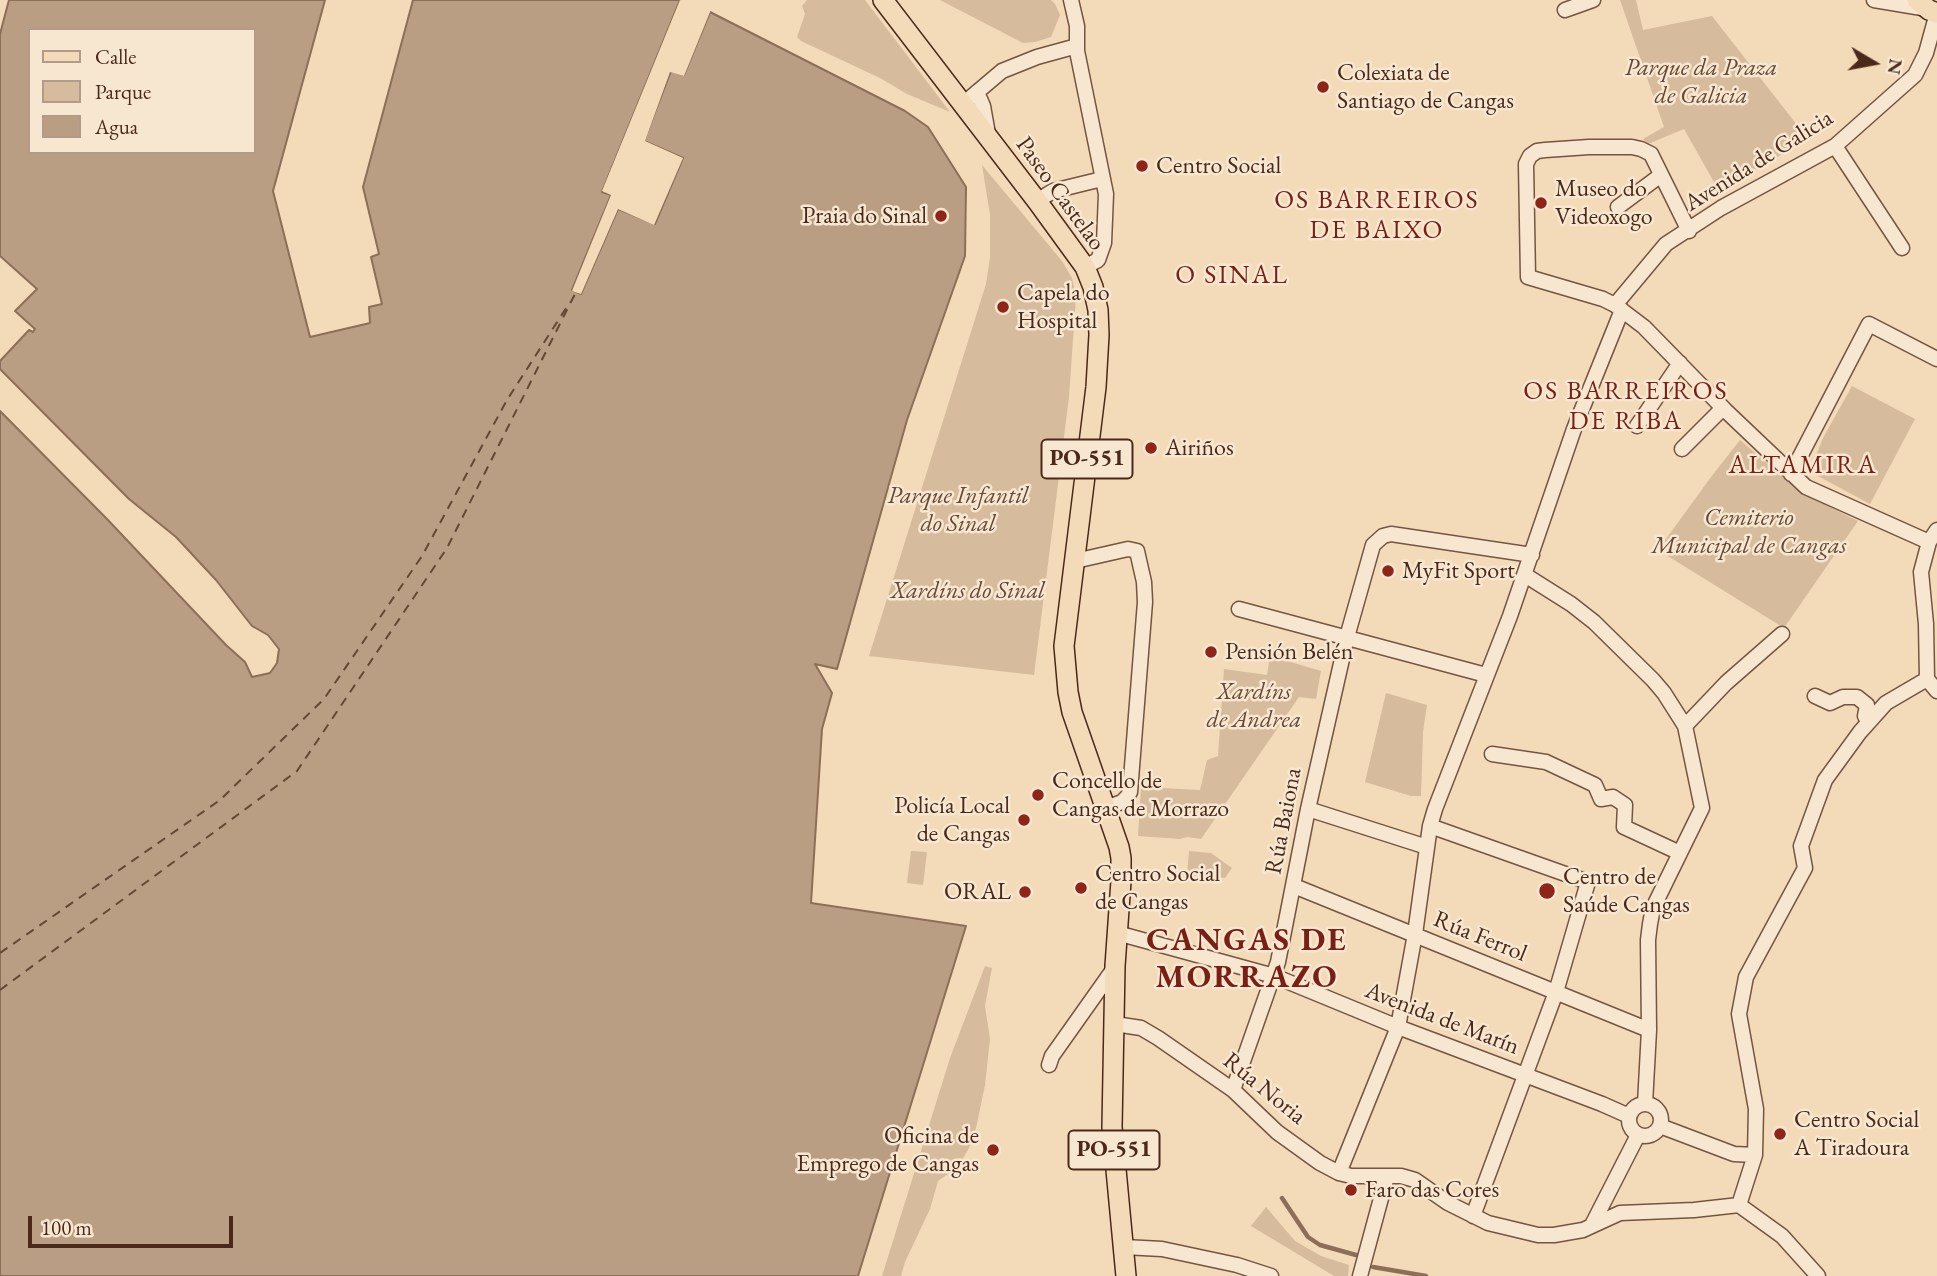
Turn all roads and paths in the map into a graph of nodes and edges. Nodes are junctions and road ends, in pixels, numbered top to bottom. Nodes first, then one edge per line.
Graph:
1 (883, 0) edge
2 (1071, 0) edge
3 (1593, 0) edge
4 (1874, 0) edge
5 (1571, 5) edge
6 (1930, 9) edge
7 (1077, 46) junction
8 (970, 98) junction
9 (1835, 146) junction
10 (1661, 175) junction
11 (1102, 179) junction
12 (1037, 201) junction
13 (1618, 206) dead end
14 (1689, 230) junction
15 (1902, 248) dead end
16 (1085, 267) junction
17 (1619, 307) junction
18 (1937, 359) edge
19 (1680, 363) junction
20 (1723, 408) junction
21 (1637, 426) dead end
22 (1682, 449) dead end
23 (1791, 474) junction
24 (1933, 536) edge
25 (1532, 555) junction
26 (1075, 561) junction
27 (1525, 575) junction
28 (1239, 609) dead end
29 (1782, 634) dead end
30 (1347, 638) junction
31 (1486, 675) junction
32 (1927, 679) junction
33 (1937, 691) edge
34 (1815, 696) dead end
35 (1869, 722) junction
36 (1685, 726) junction
37 (1492, 754) dead end
38 (1105, 808) junction
39 (1308, 809) junction
40 (1430, 826) junction
41 (1427, 847) junction
42 (1680, 853) junction
43 (1294, 886) junction
44 (1117, 933) junction
45 (1415, 934) junction
46 (1115, 966) junction
47 (1274, 976) junction
48 (1556, 992) junction
49 (1115, 1024) junction
50 (1398, 1027) junction
51 (1649, 1030) junction
52 (1049, 1065) dead end
53 (1526, 1076) junction
54 (1233, 1090) junction
55 (1645, 1104) junction
56 (1629, 1116) junction
57 (1660, 1126) junction
58 (1638, 1135) junction
59 (1755, 1154) junction
60 (1339, 1173) junction
61 (1387, 1176) junction
62 (1739, 1205) junction
63 (1473, 1216) junction
64 (1592, 1225) junction
65 (1124, 1247) junction
66 (1126, 1276) edge
67 (1271, 1276) edge
68 (1360, 1276) edge
69 (1818, 1276) edge

1 - 8 main road, PO-551
2 - 7 street
3 - 5 street
4 - 6 street
6 - 9 street, Avenida de Galicia
7 - 8 street
7 - 11 street
8 - 12 main road, Paseo Castelao / PO-551
9 - 14 street, Avenida de Galicia
9 - 15 street
10 - 13 street
10 - 14 street
10 - 17 street
11 - 12 street
11 - 16 street
12 - 16 main road, Paseo Castelao / PO-551
14 - 17 street, Avenida de Galicia
16 - 26 main road, Paseo Castelao / PO-551
17 - 19 street
17 - 25 street, Avenida de Galicia
18 - 23 street
19 - 20 street
19 - 21 street
20 - 22 street
20 - 23 street
23 - 24 street
24 - 32 street
25 - 27 street, Avenida de Galicia
25 - 30 street, Rúa Baiona
26 - 38 main road, Paseo Castelao / PO-551
26 - 38 street
27 - 31 street, Avenida de Galicia
27 - 36 street
28 - 30 street
29 - 36 street
30 - 31 street
30 - 39 street, Rúa Baiona
31 - 40 street, Avenida de Galicia
32 - 33 street
32 - 35 street
34 - 35 street
35 - 59 street
36 - 42 street
37 - 42 street
38 - 44 main road, Paseo Castelao / PO-551
39 - 41 street
39 - 43 street, Rúa Baiona
40 - 41 street, Avenida de Galicia
40 - 48 street
41 - 45 street, Avenida de Galicia
42 - 51 street
43 - 45 street, Rúa Ferrol
43 - 47 street, Rúa Baiona
44 - 46 main road, PO-551
44 - 47 street, Avenida de Marín
45 - 48 street, Rúa Ferrol
45 - 50 street, Avenida de Galicia
46 - 49 main road, PO-551
46 - 52 street
47 - 50 street, Avenida de Marín
47 - 54 street, Rúa Baiona
48 - 51 street, Rúa Ferrol
48 - 53 street
49 - 54 street, Rúa Noria
49 - 65 main road, PO-551
50 - 53 street, Avenida de Marín
50 - 60 street, Avenida de Galicia
51 - 55 street
53 - 56 street, Avenida de Marín
53 - 63 street
54 - 60 street, Rúa Noria
55 - 56 street
55 - 57 street
56 - 58 street
57 - 58 street
57 - 59 street
58 - 64 street
59 - 62 street
60 - 61 street, Rúa Noria
61 - 63 street, Rúa Noria
61 - 68 street
62 - 64 street, Rúa Noria
62 - 69 street
63 - 64 street, Rúa Noria
65 - 66 main road, PO-551
65 - 67 street

